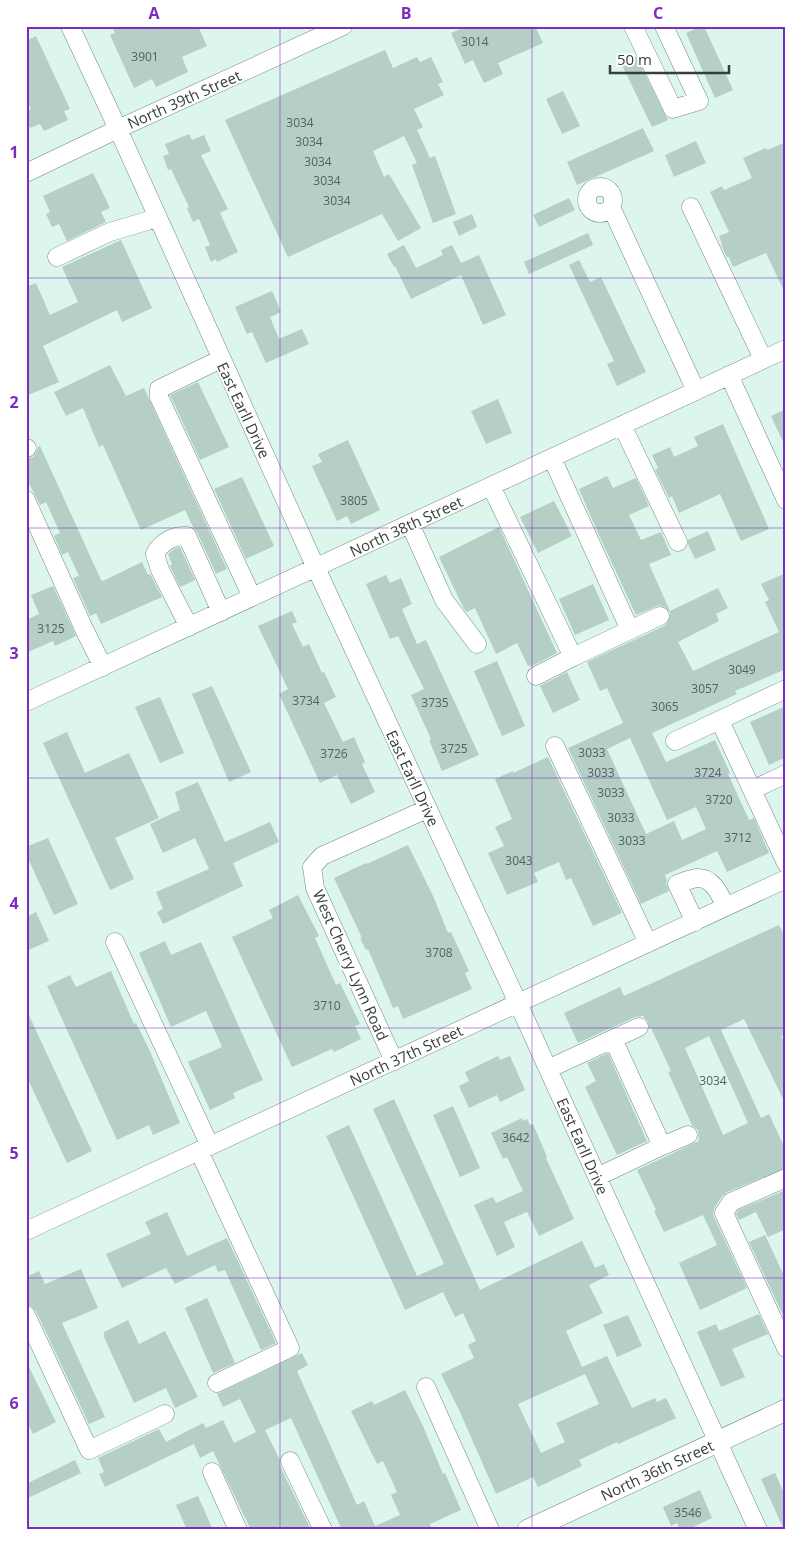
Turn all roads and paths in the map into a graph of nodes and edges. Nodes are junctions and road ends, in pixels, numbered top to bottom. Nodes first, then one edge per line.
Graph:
1 (70, 26) edge
2 (343, 26) edge
3 (633, 26) edge
4 (664, 26) edge
5 (118, 129) junction
6 (26, 173) edge
7 (611, 207) dead end
8 (691, 207) dead end
9 (157, 218) junction
10 (57, 257) dead end
11 (786, 349) edge
12 (220, 359) junction
13 (764, 359) junction
14 (729, 375) junction
15 (696, 391) junction
16 (622, 425) junction
17 (552, 458) junction
18 (491, 486) junction
19 (26, 500) edge
20 (786, 500) edge
21 (410, 524) junction
22 (678, 542) dead end
23 (316, 568) junction
24 (252, 597) junction
25 (220, 612) junction
26 (660, 616) dead end
27 (189, 626) junction
28 (630, 630) junction
29 (477, 644) dead end
30 (573, 657) junction
31 (103, 667) junction
32 (536, 676) dead end
33 (786, 689) edge
34 (26, 702) edge
35 (720, 720) junction
36 (675, 741) dead end
37 (555, 746) dead end
38 (786, 774) edge
39 (752, 790) junction
40 (428, 808) junction
41 (786, 863) edge
42 (786, 879) edge
43 (726, 907) junction
44 (694, 922) junction
45 (115, 942) dead end
46 (648, 943) junction
47 (518, 1003) junction
48 (639, 1027) dead end
49 (613, 1039) junction
50 (394, 1061) junction
51 (548, 1069) junction
52 (688, 1135) dead end
53 (662, 1146) junction
54 (204, 1149) junction
55 (597, 1177) junction
56 (786, 1178) edge
57 (26, 1231) edge
58 (26, 1315) edge
59 (786, 1348) edge
60 (216, 1383) dead end
61 (426, 1387) dead end
62 (786, 1410) edge
63 (165, 1414) dead end
64 (717, 1442) junction
65 (290, 1460) dead end
66 (212, 1472) dead end
67 (536, 1528) edge
68 (238, 1530) edge
69 (323, 1530) edge
70 (490, 1530) edge
71 (758, 1530) edge

1 - 5 street, East Earll Drive
2 - 5 street, North 39th Street
3 - 4 street
5 - 6 street, North 39th Street
5 - 9 street, East Earll Drive
7 - 15 street
8 - 13 street
9 - 10 street
9 - 12 street, East Earll Drive
11 - 13 street, North 38th Street
12 - 23 street, East Earll Drive
12 - 24 street
13 - 14 street, North 38th Street
14 - 15 street, North 38th Street
14 - 20 street
15 - 16 street, North 38th Street
16 - 17 street, North 38th Street
16 - 22 street
17 - 18 street, North 38th Street
17 - 28 street
18 - 21 street, North 38th Street
18 - 30 street
19 - 31 street
21 - 23 street, North 38th Street
21 - 29 street
23 - 24 street, North 38th Street
23 - 40 street, East Earll Drive
24 - 25 street, North 38th Street
25 - 27 street, North 38th Street
25 - 27 street
26 - 28 street
27 - 31 street, North 38th Street
28 - 30 street
30 - 32 street
31 - 34 street, North 38th Street
33 - 35 street
35 - 36 street
35 - 39 street
37 - 46 street
38 - 39 street
39 - 41 street
40 - 47 street, East Earll Drive
40 - 50 street, West Cherry Lynn Road
42 - 43 street, North 37th Street
43 - 44 street, North 37th Street
43 - 44 street
44 - 46 street, North 37th Street
45 - 54 street
46 - 47 street, North 37th Street
47 - 50 street, North 37th Street
47 - 51 street, East Earll Drive
48 - 49 street
49 - 51 street
49 - 53 street
50 - 54 street, North 37th Street
51 - 55 street, East Earll Drive
52 - 53 street
53 - 55 street
54 - 57 street, North 37th Street
54 - 60 street
55 - 64 street, East Earll Drive
56 - 59 street
58 - 63 street
61 - 70 street
62 - 64 main road, North 36th Street
64 - 67 main road, North 36th Street
64 - 71 street, East Earll Drive
65 - 69 street
66 - 68 street

